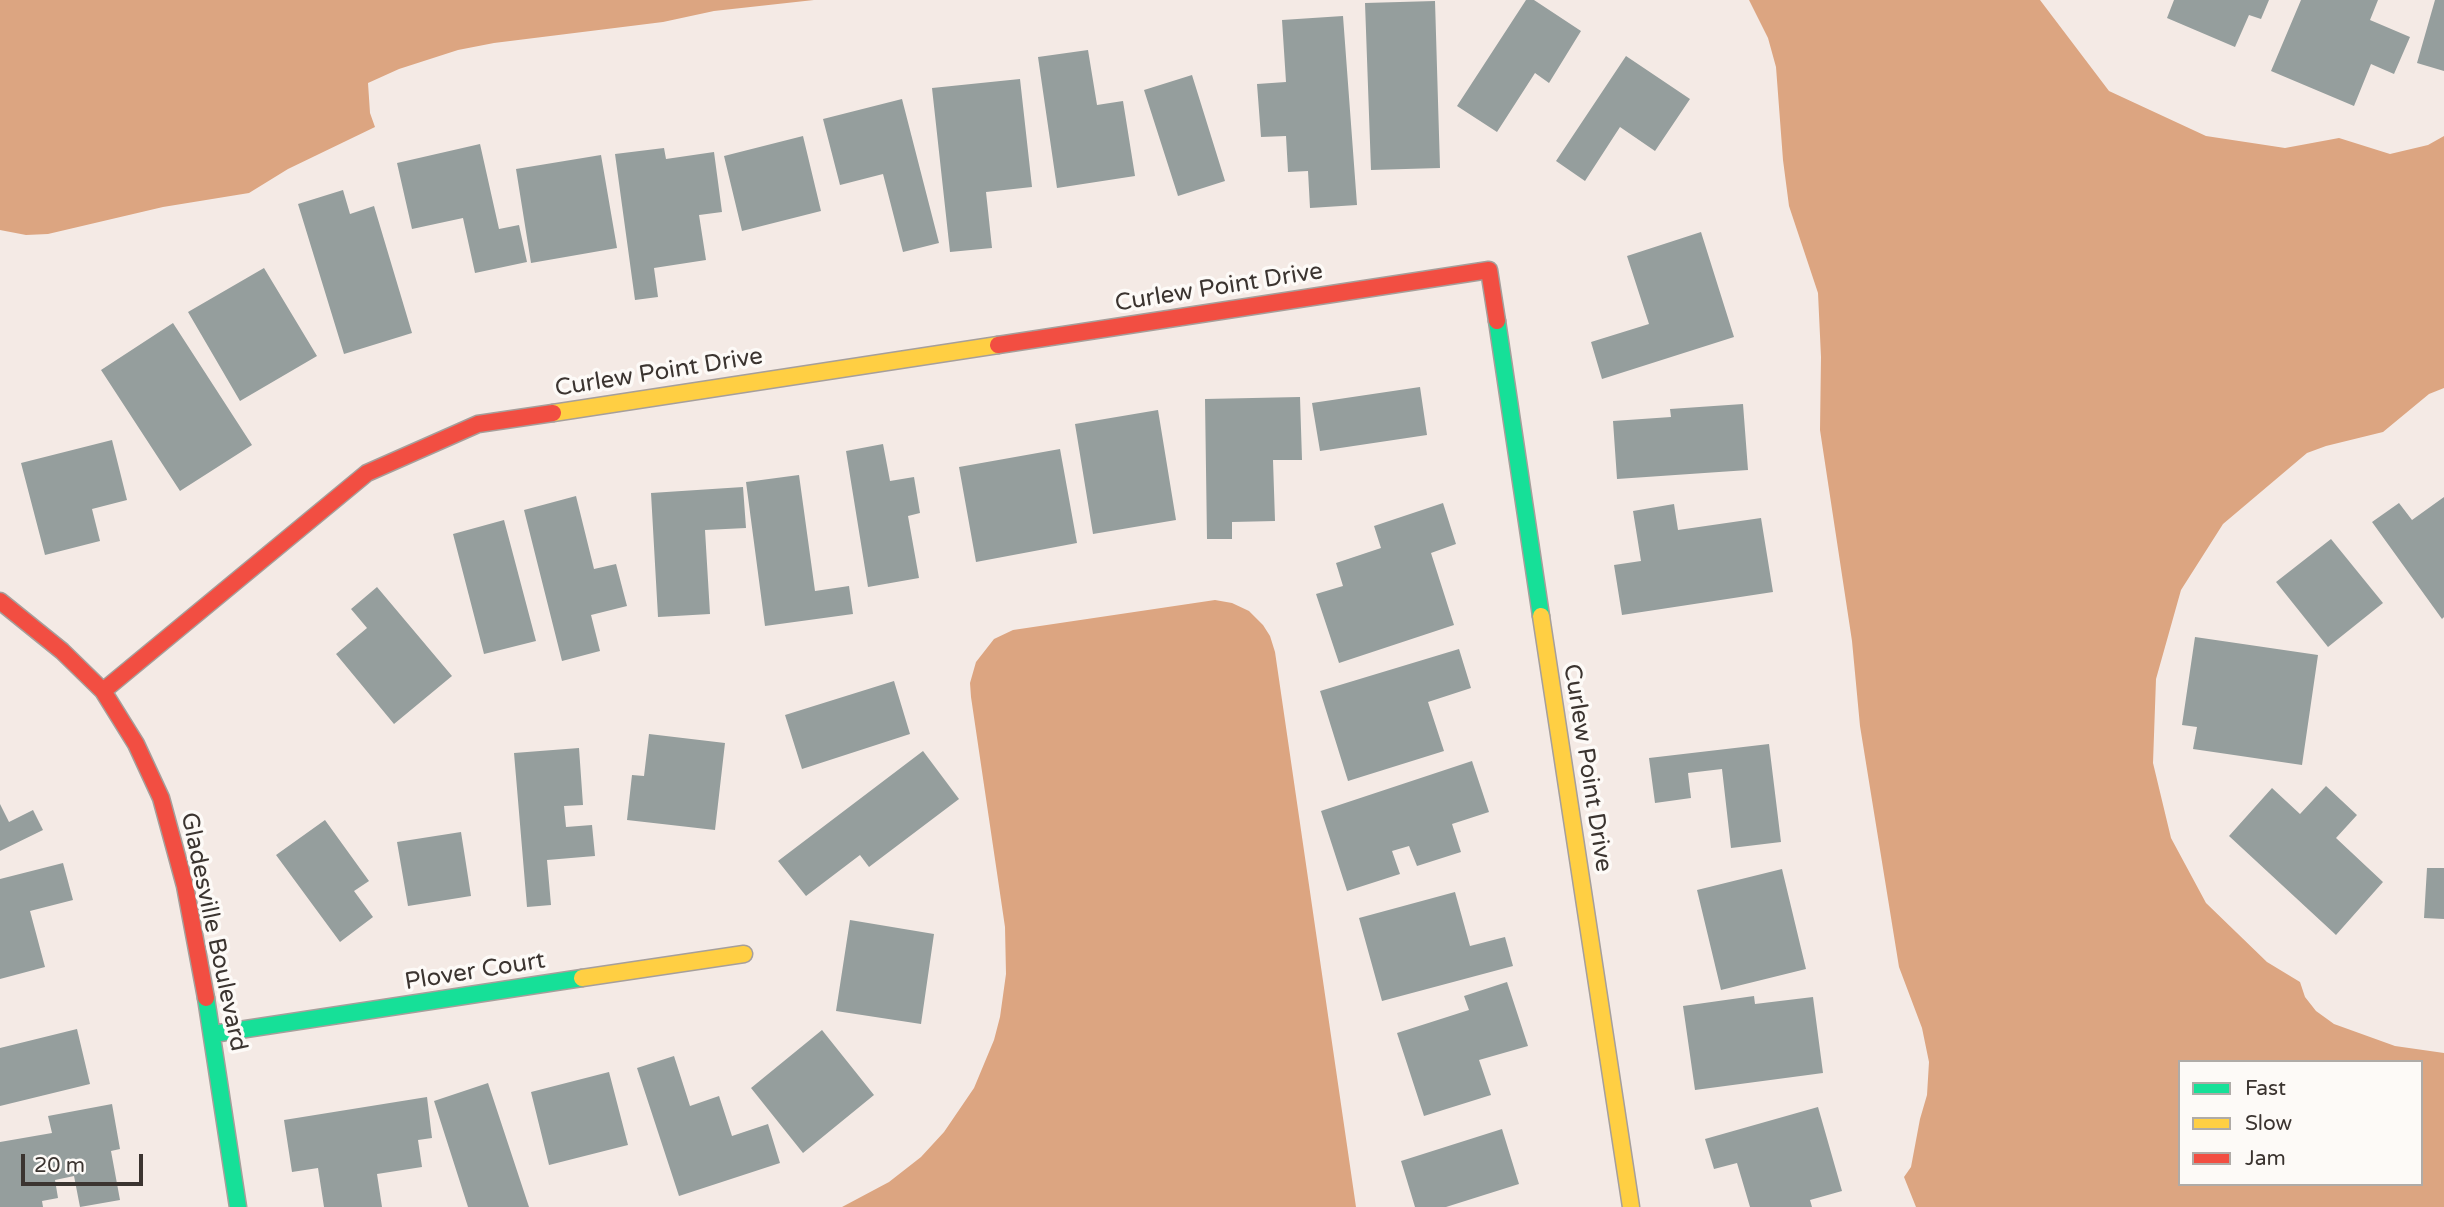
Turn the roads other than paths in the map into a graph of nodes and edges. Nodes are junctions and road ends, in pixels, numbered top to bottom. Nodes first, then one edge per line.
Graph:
1 (0, 601) edge
2 (103, 691) junction
3 (744, 954) dead end
4 (213, 1034) junction
5 (238, 1207) edge
6 (1630, 1207) edge

1 - 2 street, Gladesville Boulevard
2 - 4 street, Gladesville Boulevard
2 - 6 street, Curlew Point Drive
3 - 4 street, Plover Court
4 - 5 street, Gladesville Boulevard

